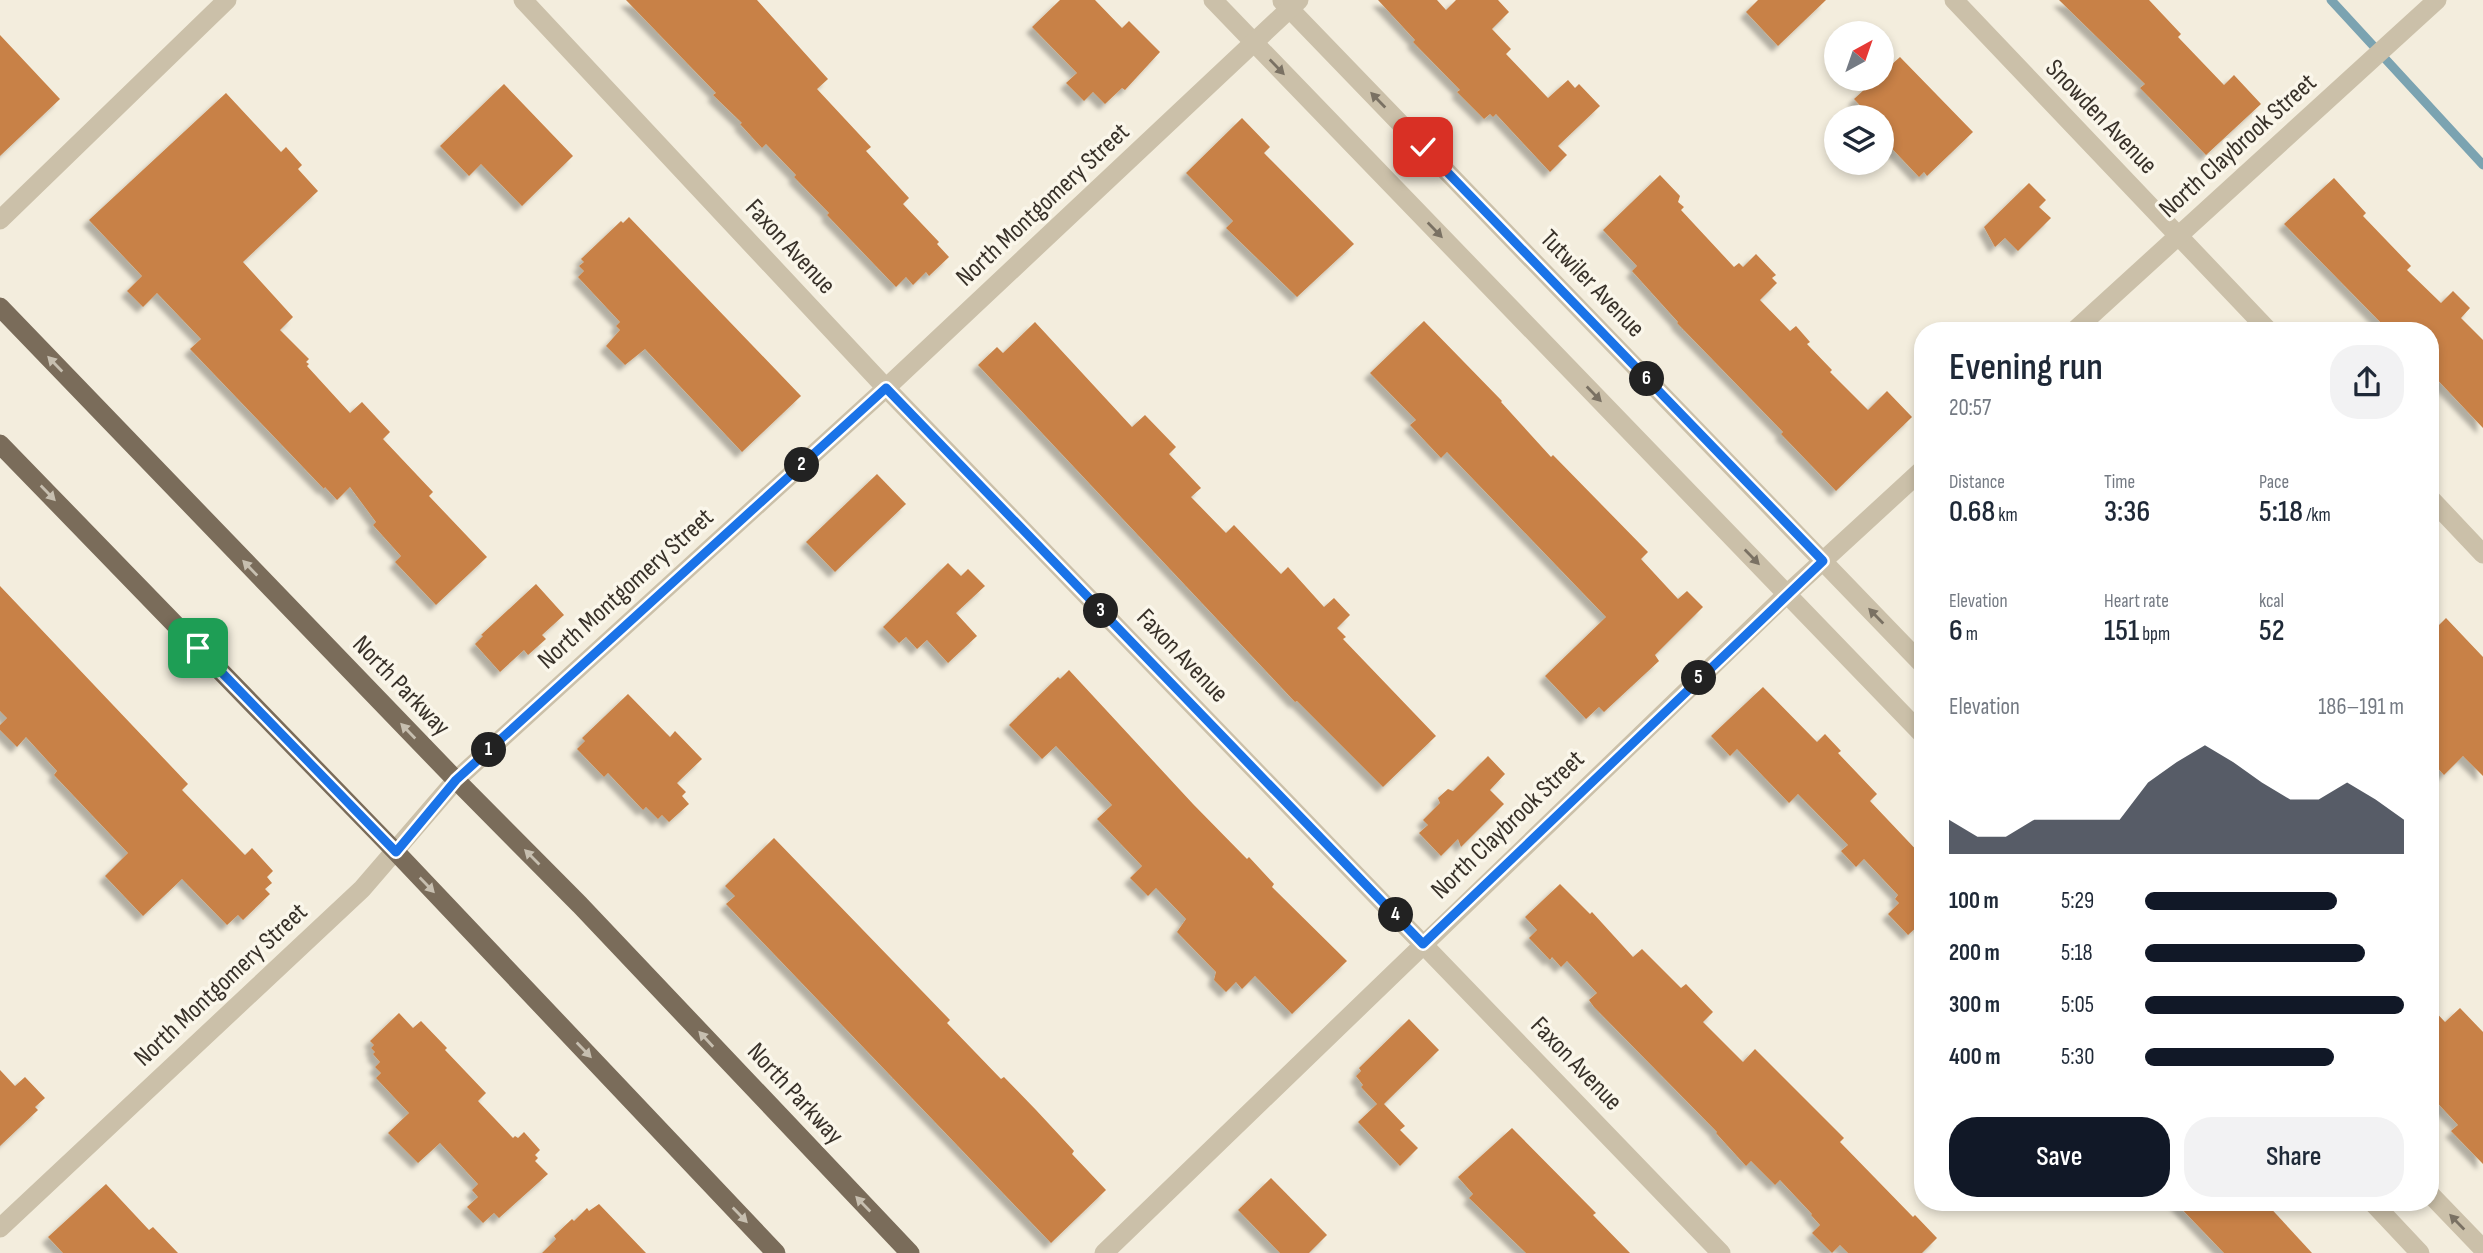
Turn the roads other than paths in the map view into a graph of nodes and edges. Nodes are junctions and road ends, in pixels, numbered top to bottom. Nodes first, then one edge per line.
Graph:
1 (227, 0) edge
2 (523, 0) edge
3 (1213, 0) edge
4 (1954, 0) edge
5 (2437, 0) edge
6 (1290, 3) edge
7 (1254, 43) junction
8 (0, 220) edge
9 (2178, 236) junction
10 (0, 307) edge
11 (2084, 322) edge
12 (2260, 322) edge
13 (886, 388) junction
14 (0, 444) edge
15 (1914, 477) edge
16 (2439, 507) edge
17 (2483, 554) edge
18 (1823, 561) junction
19 (1787, 594) junction
20 (1914, 656) edge
21 (1914, 727) edge
22 (456, 780) junction
23 (396, 852) junction
24 (1423, 944) junction
25 (2439, 1203) edge
26 (2380, 1211) edge
27 (0, 1228) edge
28 (2483, 1249) edge
29 (776, 1253) edge
30 (910, 1253) edge
31 (1104, 1253) edge
32 (1721, 1253) edge
33 (2420, 1253) edge

1 - 8 street
2 - 13 street, Faxon Avenue
3 - 7 street
4 - 9 street, Snowden Avenue
5 - 9 street, North Claybrook Street
6 - 7 street, North Montgomery Street
18 -> 6 street, Tutwiler Avenue
7 - 13 street, North Montgomery Street
7 -> 19 street
9 - 11 street, North Claybrook Street
9 - 12 street, Snowden Avenue
22 -> 10 main road, North Parkway
13 - 22 street, North Montgomery Street
13 - 24 street, Faxon Avenue
14 -> 23 main road
15 - 18 street, North Claybrook Street
16 - 17 street
18 - 19 street, North Claybrook Street
20 -> 18 street, Tutwiler Avenue
19 - 21 street
19 - 24 street, North Claybrook Street
22 - 23 street, North Montgomery Street
30 -> 22 main road, North Parkway
23 - 27 street, North Montgomery Street
23 -> 29 main road
24 - 31 street, North Claybrook Street
24 - 32 street, Faxon Avenue
28 -> 25 street
26 - 33 street

